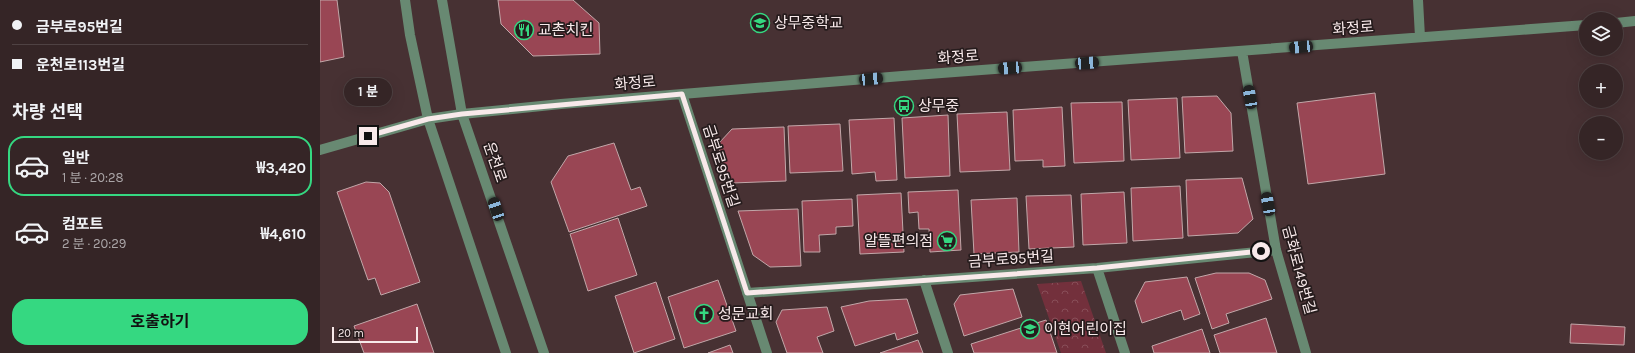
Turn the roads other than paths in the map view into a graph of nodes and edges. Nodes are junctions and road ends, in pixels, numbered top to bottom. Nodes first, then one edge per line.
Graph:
1 (405, 0) edge
2 (442, 0) edge
3 (1418, 0) edge
4 (1635, 21) edge
5 (1623, 22) edge
6 (1579, 26) edge
7 (1420, 37) junction
8 (1242, 51) junction
9 (682, 94) junction
10 (462, 114) junction
11 (428, 119) junction
12 (320, 150) edge
13 (1276, 250) junction
14 (1097, 268) junction
15 (924, 280) junction
16 (747, 293) junction
17 (506, 353) edge
18 (544, 353) edge
19 (767, 353) edge
20 (948, 353) edge
21 (1125, 353) edge
22 (1306, 353) edge

1 - 11 street
2 - 10 street, 운천로
3 - 7 street
4 - 5 street
6 - 7 street, 화정로
7 - 8 street, 화정로
8 - 9 street, 화정로
8 - 13 street, 금화로149번길
9 - 10 street, 화정로
9 - 16 street, 금부로95번길
10 - 11 street, 화정로
10 - 18 street, 운천로
11 - 12 street, 화정로
11 - 17 street
13 - 14 street, 금부로95번길
13 - 22 street, 금화로149번길
14 - 15 street, 금부로95번길
14 - 21 street
15 - 16 street, 금부로95번길
15 - 20 street
16 - 19 street, 금부로95번길

